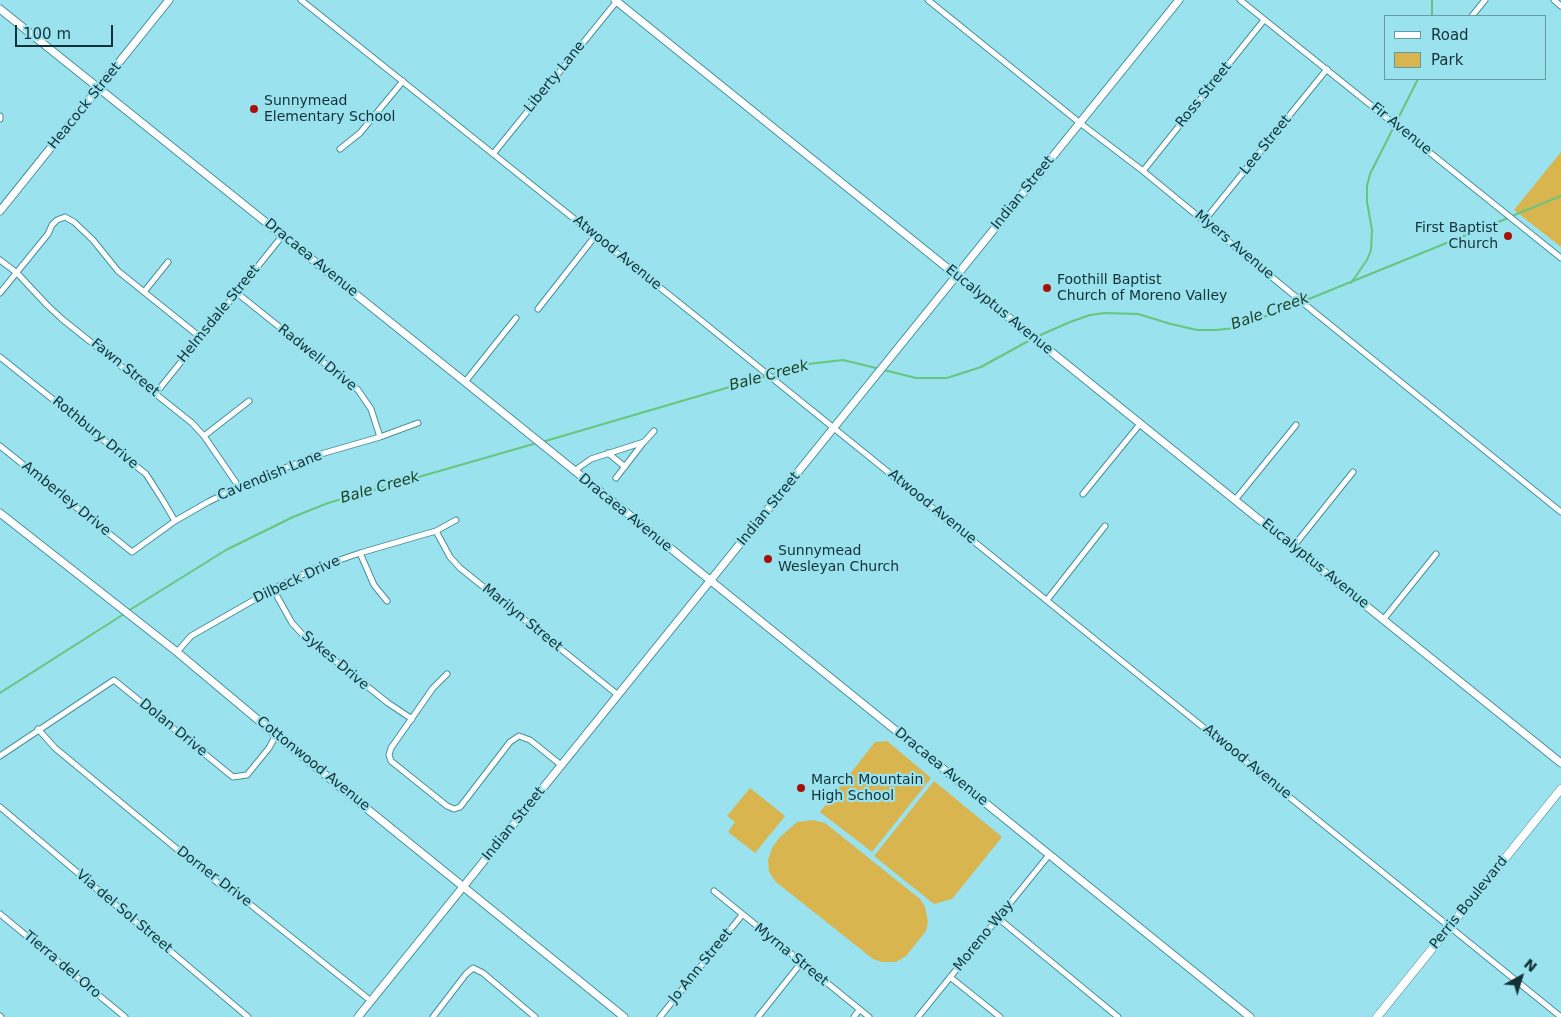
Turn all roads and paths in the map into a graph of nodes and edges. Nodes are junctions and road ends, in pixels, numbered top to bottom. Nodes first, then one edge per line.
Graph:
1 (169, 0) edge
2 (301, 0) edge
3 (616, 0) edge
4 (928, 0) edge
5 (1179, 0) edge
6 (1240, 0) edge
7 (1485, 0) edge
8 (1554, 0) edge
9 (1561, 6) edge
10 (0, 9) edge
11 (1473, 15) edge
12 (1264, 20) junction
13 (1327, 69) junction
14 (403, 81) junction
15 (99, 89) junction
16 (1080, 123) junction
17 (340, 149) dead end
18 (493, 154) junction
19 (1143, 171) junction
20 (0, 211) edge
21 (1204, 221) junction
22 (283, 235) junction
23 (596, 235) junction
24 (1561, 258) edge
25 (0, 260) edge
26 (168, 262) dead end
27 (17, 273) junction
28 (956, 276) junction
29 (144, 292) junction
30 (0, 293) edge
31 (237, 293) junction
32 (538, 309) dead end
33 (516, 318) dead end
34 (200, 338) junction
35 (0, 357) edge
36 (465, 382) junction
37 (156, 393) junction
38 (249, 401) dead end
39 (418, 423) dead end
40 (1140, 424) junction
41 (1296, 425) dead end
42 (834, 428) junction
43 (654, 431) dead end
44 (204, 436) junction
45 (380, 437) junction
46 (644, 442) junction
47 (0, 446) edge
48 (608, 453) junction
49 (625, 467) junction
50 (574, 471) junction
51 (1353, 472) dead end
52 (616, 478) dead end
53 (238, 487) junction
54 (1083, 494) dead end
55 (1235, 500) junction
56 (1561, 512) edge
57 (0, 513) edge
58 (456, 520) dead end
59 (175, 522) junction
60 (1105, 526) dead end
61 (436, 530) junction
62 (1293, 547) junction
63 (132, 552) joint
64 (360, 553) junction
65 (1436, 554) dead end
66 (710, 581) junction
67 (273, 589) junction
68 (1047, 600) junction
69 (387, 601) dead end
70 (1383, 620) junction
71 (177, 652) junction
72 (447, 674) dead end
73 (618, 695) junction
74 (412, 719) junction
75 (38, 729) junction
76 (276, 735) junction
77 (0, 756) edge
78 (1561, 763) edge
79 (561, 766) junction
80 (1561, 790) edge
81 (0, 807) edge
82 (1049, 855) junction
83 (464, 886) junction
84 (714, 892) dead end
85 (0, 914) edge
86 (742, 915) junction
87 (998, 918) junction
88 (1450, 927) junction
89 (802, 963) junction
90 (950, 977) junction
91 (371, 1001) junction
92 (859, 1010) junction
93 (1561, 1016) edge
94 (125, 1017) edge
95 (248, 1017) edge
96 (358, 1017) edge
97 (433, 1017) edge
98 (535, 1017) edge
99 (624, 1017) edge
100 (660, 1017) edge
101 (758, 1017) edge
102 (854, 1017) edge
103 (869, 1017) edge
104 (918, 1017) edge
105 (1000, 1017) edge
106 (1118, 1017) edge
107 (1250, 1017) edge
108 (1377, 1017) edge

1 - 15 street, Heacock Street
2 - 14 street, Atwood Avenue
3 - 18 street, Liberty Lane
3 - 28 street, Eucalyptus Avenue
4 - 16 street, Myers Avenue
5 - 16 street, Indian Street
6 - 12 street, Fir Avenue
7 - 11 street
8 - 9 street
10 - 15 street, Dracaea Avenue
12 - 13 street, Fir Avenue
12 - 19 street, Ross Street
13 - 21 street, Lee Street
13 - 24 street, Fir Avenue
14 - 17 street
14 - 18 street, Atwood Avenue
15 - 20 street, Heacock Street
15 - 22 street, Dracaea Avenue
16 - 19 street, Myers Avenue
16 - 28 street, Indian Street
18 - 23 street, Atwood Avenue
19 - 21 street, Myers Avenue
21 - 56 street, Myers Avenue
22 - 31 street, Helmsdale Street
22 - 36 street, Dracaea Avenue
23 - 32 street
23 - 42 street, Atwood Avenue
25 - 27 street, Fawn Street
26 - 29 street
27 - 29 street
27 - 30 street
27 - 37 street, Fawn Street
28 - 40 street, Eucalyptus Avenue
28 - 42 street, Indian Street
29 - 34 street
31 - 34 street, Helmsdale Street
31 - 45 street, Radwell Drive
33 - 36 street
34 - 37 street, Helmsdale Street
35 - 59 street, Rothbury Drive
36 - 50 street, Dracaea Avenue
37 - 44 street, Fawn Street
38 - 44 street
39 - 45 street, Cavendish Lane
40 - 54 street
40 - 55 street, Eucalyptus Avenue
41 - 55 street
42 - 66 street, Indian Street
42 - 68 street, Atwood Avenue
43 - 46 street
44 - 53 street, Fawn Street
45 - 53 street, Cavendish Lane
46 - 48 street
46 - 49 street
47 - 63 street, Amberley Drive
48 - 49 street
48 - 50 street
49 - 52 street
50 - 66 street, Dracaea Avenue
51 - 62 street
53 - 59 street, Cavendish Lane
55 - 62 street, Eucalyptus Avenue
57 - 71 street, Cottonwood Avenue
58 - 61 street, Dilbeck Drive
59 - 63 street, Cavendish Lane
60 - 68 street
61 - 64 street, Dilbeck Drive
61 - 73 street, Marilyn Street
62 - 70 street, Eucalyptus Avenue
64 - 67 street, Dilbeck Drive
64 - 69 street
65 - 70 street
66 - 73 street, Indian Street
66 - 82 street, Dracaea Avenue
67 - 71 street, Dilbeck Drive
67 - 74 street, Sykes Drive
68 - 88 street, Atwood Avenue
70 - 78 street, Eucalyptus Avenue
71 - 76 street, Cottonwood Avenue
72 - 74 street
73 - 79 street, Indian Street
74 - 79 street
75 - 76 street, Dolan Drive
75 - 77 street
75 - 91 street, Dorner Drive
76 - 83 street, Cottonwood Avenue
79 - 83 street, Indian Street
80 - 88 main road, Perris Boulevard
81 - 95 street, Via del Sol Street
82 - 87 street, Moreno Way
82 - 107 street, Dracaea Avenue
83 - 91 street, Indian Street
83 - 99 street, Cottonwood Avenue
84 - 86 street, Myrna Street
85 - 94 street, Tierra del Oro
86 - 89 street, Myrna Street
86 - 100 street, Jo Ann Street
87 - 90 street, Moreno Way
87 - 106 street
88 - 93 street, Atwood Avenue
88 - 108 main road, Perris Boulevard
89 - 92 street, Myrna Street
89 - 101 street
90 - 104 street, Moreno Way
90 - 105 street
91 - 96 street, Indian Street
92 - 102 street
92 - 103 street, Myrna Street
97 - 98 street

